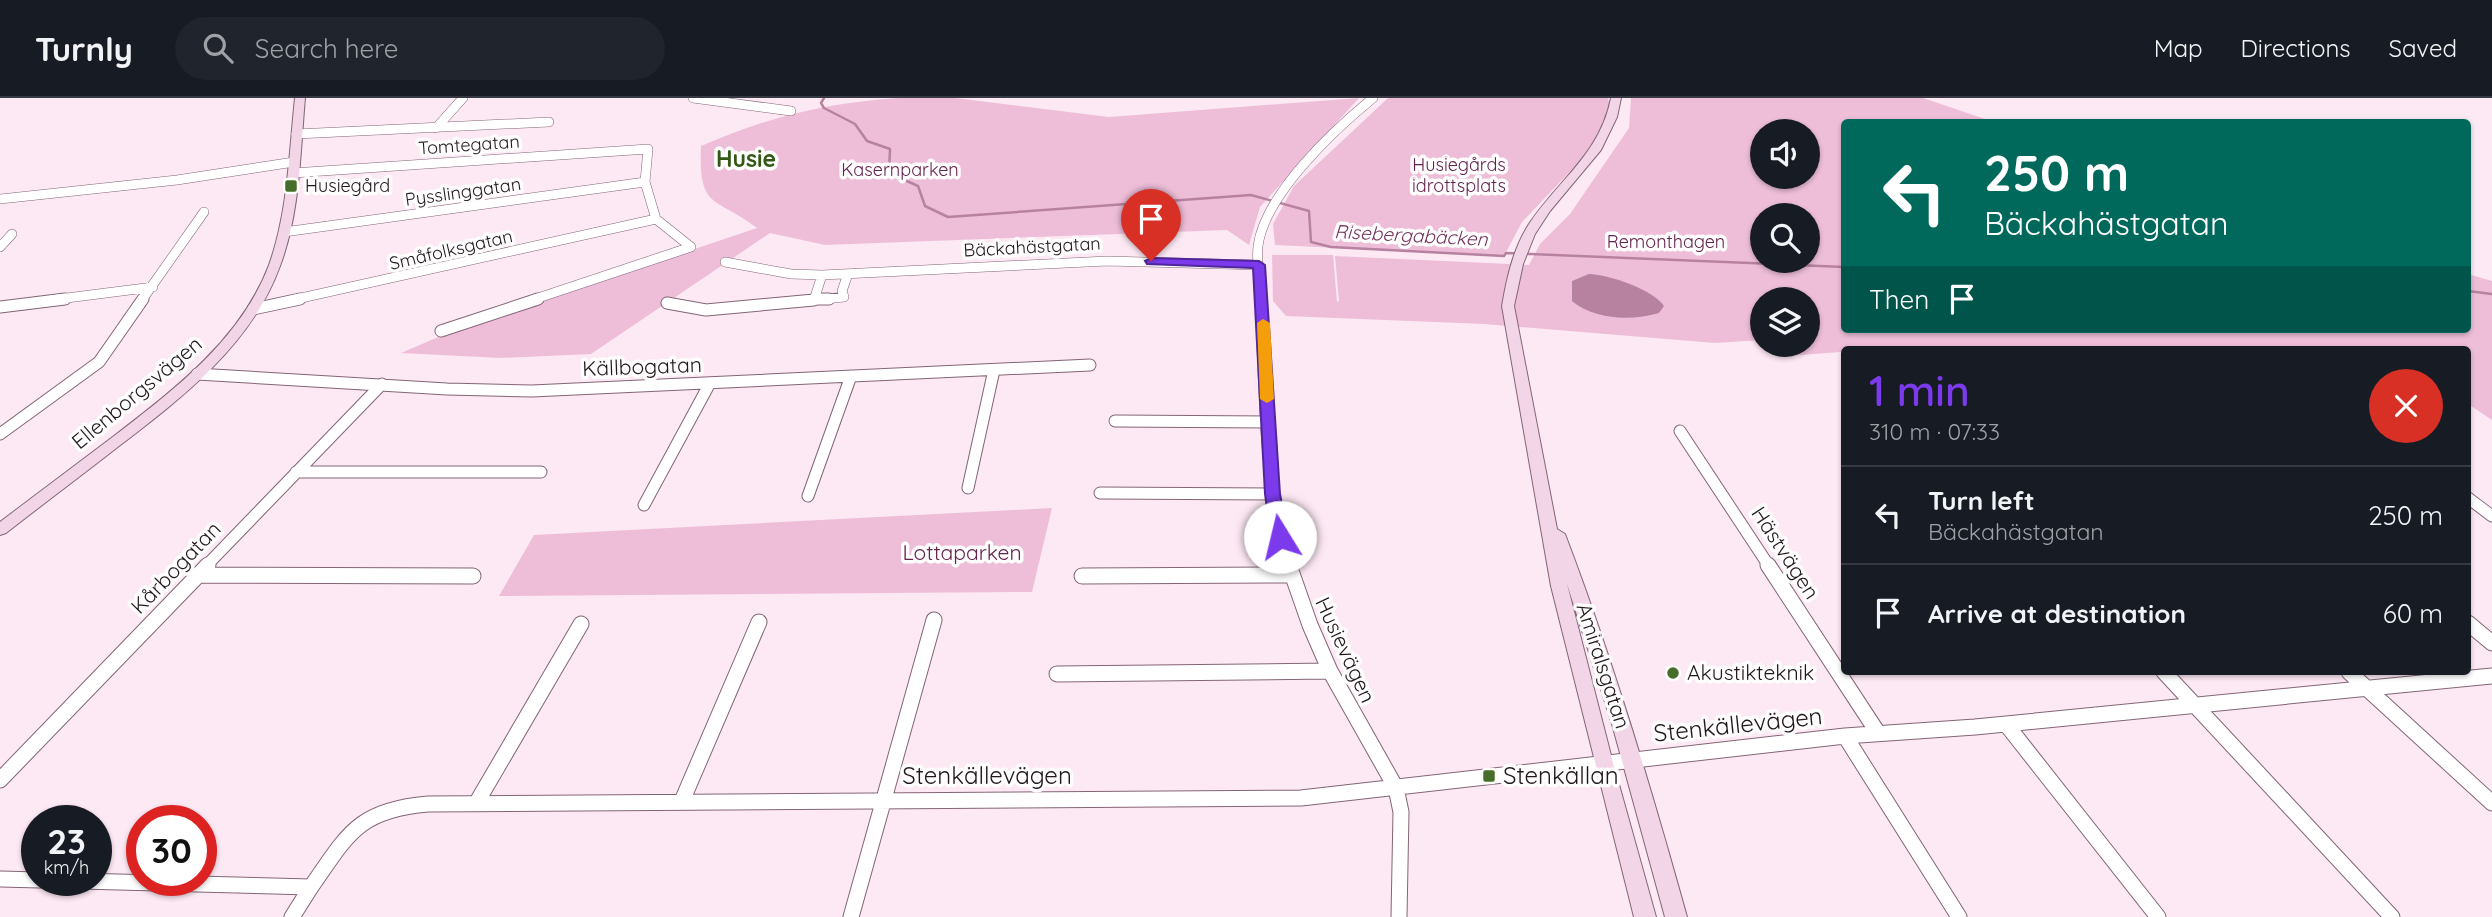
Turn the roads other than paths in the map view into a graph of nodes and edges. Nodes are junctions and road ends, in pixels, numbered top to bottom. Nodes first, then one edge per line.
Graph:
1 (300, 98) edge
2 (463, 98) edge
3 (693, 98) edge
4 (1373, 98) edge
5 (1616, 98) edge
6 (791, 111) dead end
7 (549, 122) dead end
8 (436, 128) junction
9 (296, 134) junction
10 (293, 168) junction
11 (645, 182) junction
12 (0, 199) edge
13 (204, 212) dead end
14 (656, 219) junction
15 (284, 232) junction
16 (12, 234) dead end
17 (0, 247) edge
18 (725, 261) dead end
19 (1259, 265) junction
20 (848, 274) junction
21 (822, 275) junction
22 (153, 287) junction
23 (814, 300) junction
24 (667, 303) dead end
25 (0, 307) edge
26 (253, 309) junction
27 (441, 331) dead end
28 (1090, 365) dead end
29 (993, 370) junction
30 (197, 374) junction
31 (852, 376) junction
32 (710, 383) junction
33 (382, 384) junction
34 (1115, 421) dead end
35 (1269, 422) junction
36 (1680, 431) dead end
37 (0, 434) edge
38 (296, 472) junction
39 (541, 472) dead end
40 (968, 488) dead end
41 (1100, 493) dead end
42 (1273, 494) junction
43 (807, 496) dead end
44 (1543, 499) junction
45 (2471, 500) edge
46 (644, 505) dead end
47 (2492, 516) edge
48 (0, 530) edge
49 (198, 575) junction
50 (1292, 575) junction
51 (472, 576) dead end
52 (1082, 576) dead end
53 (934, 620) dead end
54 (759, 622) dead end
55 (582, 624) dead end
56 (2471, 625) edge
57 (2492, 642) edge
58 (1330, 671) junction
59 (1057, 674) dead end
60 (2167, 675) edge
61 (2352, 675) edge
62 (2492, 676) edge
63 (2366, 687) junction
64 (2194, 704) junction
65 (2006, 724) junction
66 (1878, 733) junction
67 (1845, 736) junction
68 (1633, 760) junction
69 (1603, 763) junction
70 (0, 780) edge
71 (1396, 788) junction
72 (886, 799) junction
73 (682, 801) junction
74 (477, 802) junction
75 (2492, 803) edge
76 (0, 879) edge
77 (311, 887) junction
78 (292, 917) edge
79 (851, 917) edge
80 (1399, 917) edge
81 (1645, 917) edge
82 (1676, 917) edge
83 (1959, 917) edge
84 (2158, 917) edge
85 (2392, 917) edge

1 - 9 street, Ellenborgsvägen
2 - 8 street
3 - 6 street
4 - 19 street, Husievägen
5 - 44 street, Amiralsgatan
7 - 8 street
8 - 9 street
9 - 10 street, Ellenborgsvägen
10 - 11 street, Tomtegatan
10 - 12 street, Tomtegatan
10 - 15 street, Ellenborgsvägen
11 - 14 street
11 - 15 street, Pysslinggatan
13 - 22 street
14 - 26 street, Småfolksgatan
14 - 27 street
15 - 26 street, Ellenborgsvägen
16 - 17 street
18 - 21 street, Bäckahästgatan
19 - 20 street, Bäckahästgatan
19 - 35 street, Husievägen
20 - 21 street, Bäckahästgatan
20 - 23 street
21 - 23 street
22 - 25 street
22 - 37 street
23 - 24 street
26 - 30 street, Ellenborgsvägen
28 - 29 street, Källbogatan
29 - 31 street, Källbogatan
29 - 40 street
30 - 33 street, Källbogatan
30 - 48 street, Ellenborgsvägen
31 - 32 street, Källbogatan
31 - 43 street
32 - 33 street, Källbogatan
32 - 46 street
33 - 38 street, Kårbogatan
34 - 35 street
35 - 42 street, Husievägen
36 - 66 street, Hästvägen
38 - 39 street
38 - 49 street, Kårbogatan
41 - 42 street
42 - 50 street, Husievägen
44 - 68 street, Amiralsgatan
44 - 69 street, Amiralsgatan
45 - 47 street
49 - 51 street
49 - 70 street, Kårbogatan
50 - 52 street
50 - 58 street, Husievägen
53 - 72 street
54 - 73 street
55 - 74 street
56 - 57 street
58 - 59 street
58 - 71 street, Husievägen
60 - 64 street
61 - 63 street
62 - 63 street
63 - 64 street
63 - 75 street
64 - 65 street
64 - 85 street
65 - 66 street, Stenkällevägen
65 - 84 street
66 - 67 street, Stenkällevägen
67 - 68 street, Stenkällevägen
67 - 83 street
68 - 69 street, Stenkällevägen
68 - 82 street, Amiralsgatan
69 - 71 street, Stenkällevägen
69 - 81 street, Amiralsgatan
71 - 72 street, Stenkällevägen
71 - 80 street, Husievägen
72 - 73 street, Stenkällevägen
72 - 79 street
73 - 74 street, Stenkällevägen
74 - 77 street, Stenkällevägen
76 - 77 street
77 - 78 street, Stenkällevägen

